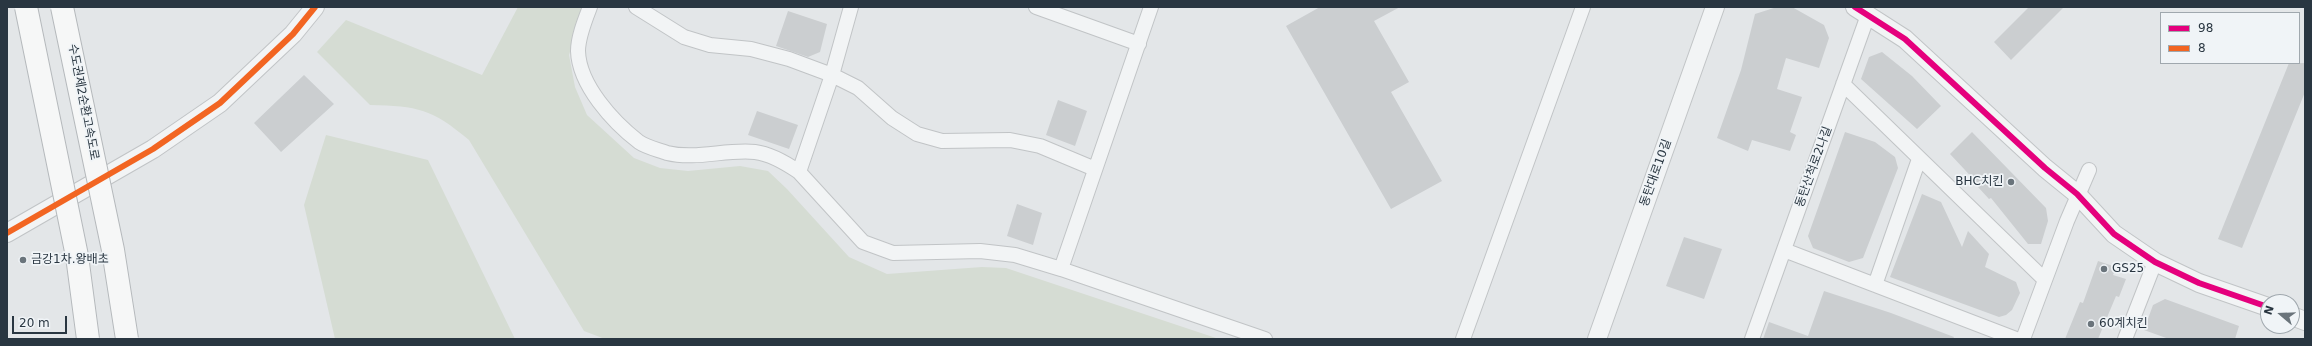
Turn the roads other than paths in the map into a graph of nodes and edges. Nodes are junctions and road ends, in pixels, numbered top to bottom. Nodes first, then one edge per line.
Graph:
1 (26, 7) edge
2 (62, 7) edge
3 (315, 7) edge
4 (590, 7) edge
5 (636, 7) edge
6 (851, 7) edge
7 (1036, 7) edge
8 (1151, 7) edge
9 (1583, 7) edge
10 (1715, 7) edge
11 (1062, 11) edge
12 (1861, 11) edge
13 (1139, 44) junction
14 (832, 75) junction
15 (1843, 84) junction
16 (1919, 159) junction
17 (1095, 169) junction
18 (2089, 170) dead end
19 (799, 172) junction
20 (2077, 194) junction
21 (7, 233) edge
22 (1784, 250) junction
23 (2155, 262) junction
24 (1061, 269) junction
25 (2045, 280) junction
26 (1875, 285) junction
27 (2260, 305) edge
28 (2128, 338) edge
29 (88, 339) edge
30 (127, 339) edge
31 (1265, 339) edge
32 (1462, 339) edge
33 (1597, 339) edge
34 (1752, 339) edge
35 (2016, 339) edge
36 (2023, 339) edge

1 - 29 highway, bridge
2 - 30 highway, 수도권제2순환고속도로, bridge
3 - 21 street
4 - 19 street
5 - 14 street
6 - 14 street
7 - 11 street
8 - 13 street
9 - 32 street
10 - 33 street, 동탄대로10길
11 - 13 street
12 - 15 street, 동탄산척로2나길
12 - 20 street
13 - 17 street
14 - 17 street
14 - 19 street
15 - 16 street
15 - 22 street, 동탄산척로2나길
16 - 25 street
16 - 26 street
17 - 24 street
18 - 20 street
19 - 24 street
20 - 23 street
20 - 25 street
22 - 26 street
22 - 34 street, 동탄산척로2나길
23 - 27 street
23 - 28 street
24 - 31 street
25 - 36 street
26 - 35 street

